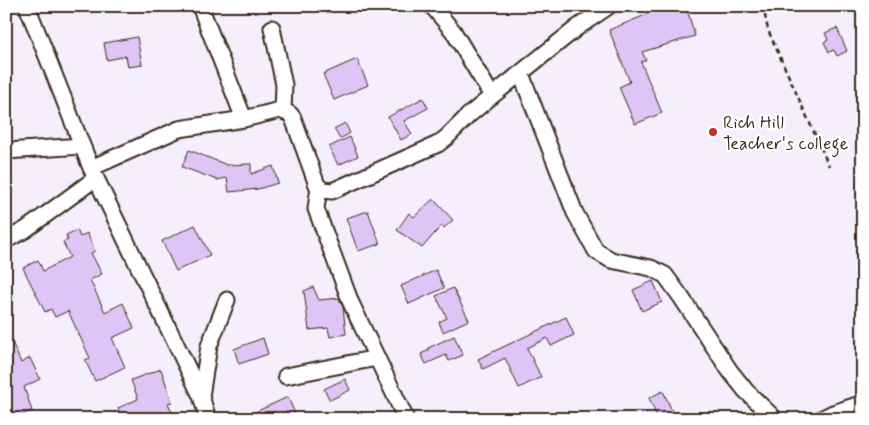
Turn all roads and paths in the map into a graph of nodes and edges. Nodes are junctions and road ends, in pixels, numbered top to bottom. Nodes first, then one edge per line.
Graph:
1 (28, 6) edge
2 (200, 6) edge
3 (432, 6) edge
4 (609, 6) edge
5 (763, 6) edge
6 (272, 28) dead end
7 (521, 74) junction
8 (492, 96) junction
9 (283, 111) junction
10 (244, 119) junction
11 (82, 146) junction
12 (6, 151) edge
13 (830, 166) dead end
14 (94, 173) junction
15 (319, 187) junction
16 (6, 240) edge
17 (227, 300) dead end
18 (377, 358) junction
19 (286, 376) dead end
20 (201, 396) junction
21 (863, 403) edge
22 (208, 419) edge
23 (406, 419) edge
24 (775, 419) edge
25 (821, 419) edge

1 - 11 street
2 - 10 street
3 - 8 street
4 - 7 street
5 - 13 path
6 - 9 street
7 - 8 street
7 - 24 street
8 - 15 street
9 - 10 street
9 - 15 street
10 - 14 street
11 - 12 street
11 - 14 street
14 - 16 street
14 - 20 street
15 - 18 street
17 - 20 street
18 - 19 street
18 - 23 street
20 - 22 street
21 - 25 street

